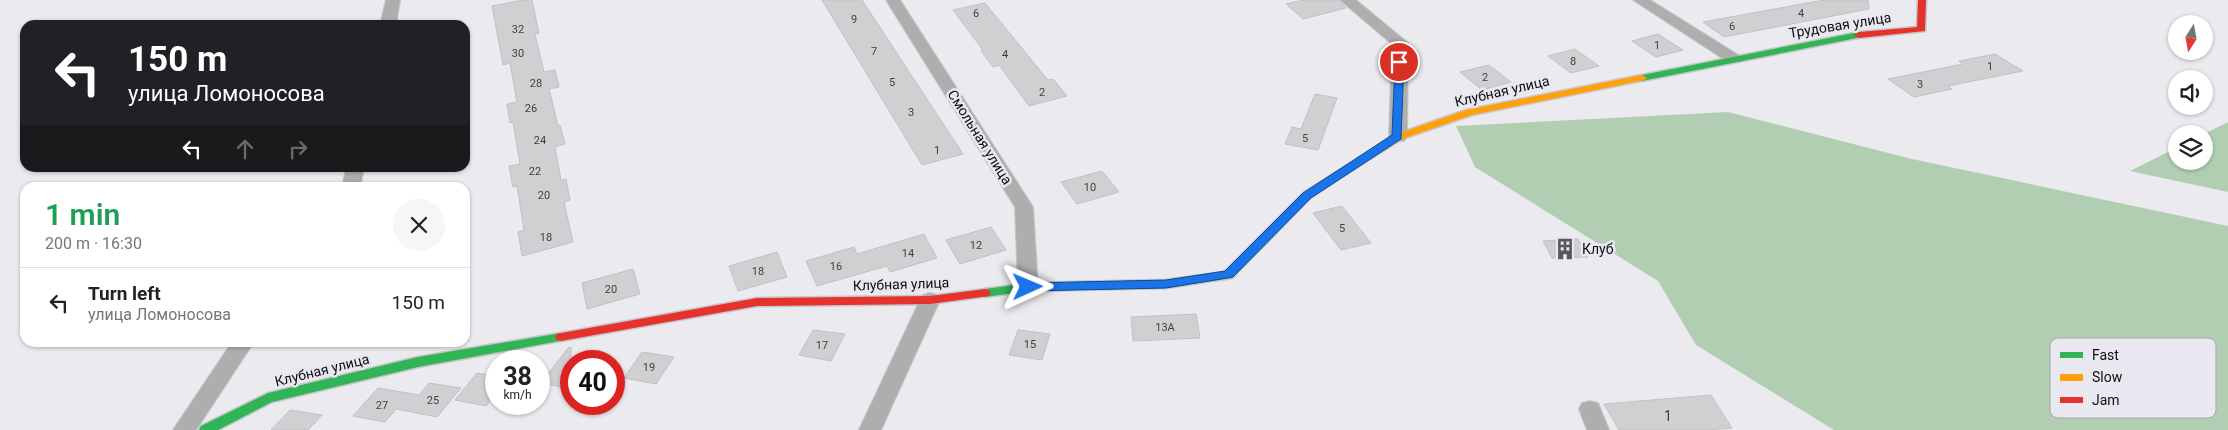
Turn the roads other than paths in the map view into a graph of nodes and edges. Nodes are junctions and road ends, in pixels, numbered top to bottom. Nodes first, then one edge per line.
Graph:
1 (393, 0) edge
2 (893, 0) edge
3 (1347, 0) edge
4 (1640, 0) edge
5 (1922, 0) edge
6 (389, 20) edge
7 (1734, 59) junction
8 (1398, 136) junction
9 (1028, 287) junction
10 (930, 300) junction
11 (241, 347) edge
12 (1590, 409) dead end
13 (184, 430) edge
14 (206, 430) edge
15 (870, 430) edge
16 (1598, 430) edge

1 - 6 street
2 - 9 street, Смольная улица
3 - 8 street
4 - 7 street
5 - 7 street, Трудовая улица
7 - 8 street, Клубная улица
8 - 9 street, Клубная улица
9 - 10 street, Клубная улица
10 - 14 street, Клубная улица
10 - 15 street
11 - 13 street
12 - 16 street

